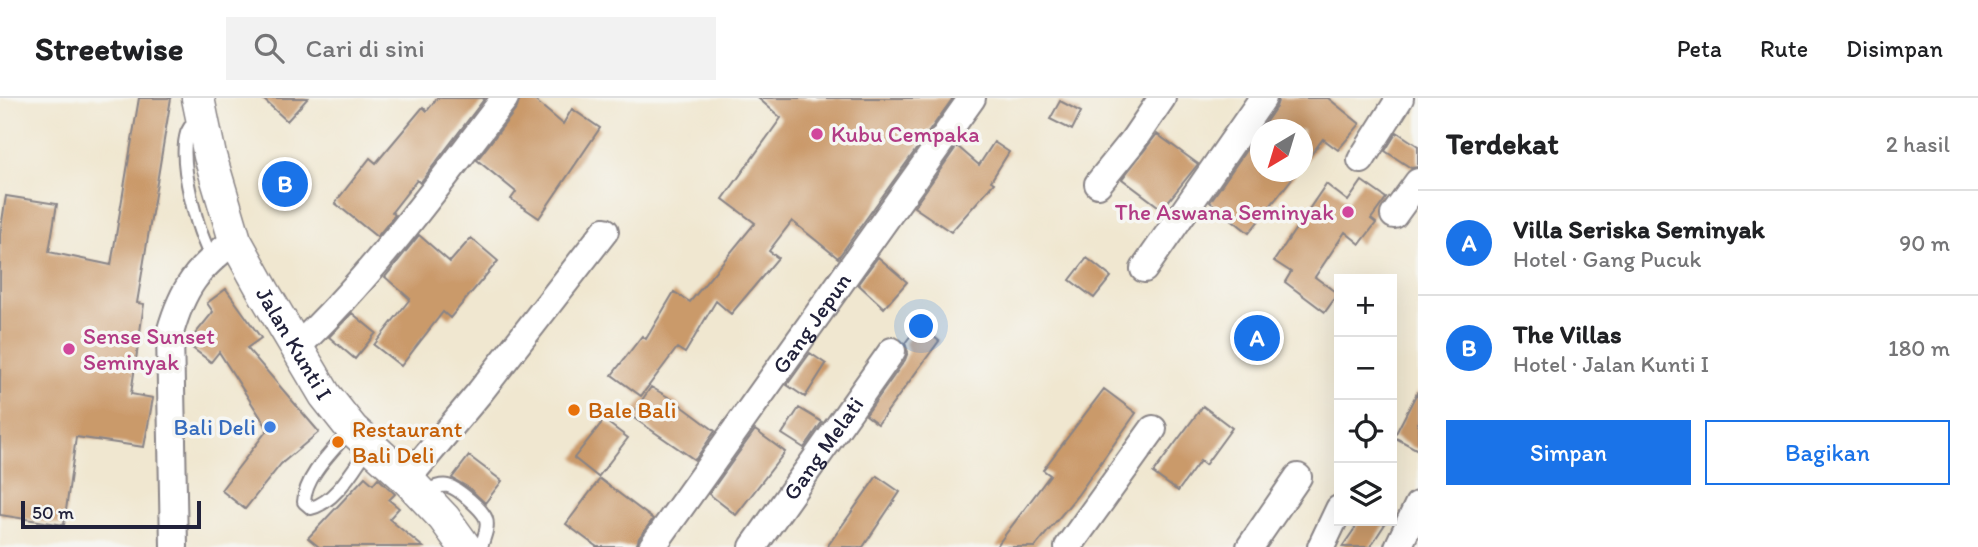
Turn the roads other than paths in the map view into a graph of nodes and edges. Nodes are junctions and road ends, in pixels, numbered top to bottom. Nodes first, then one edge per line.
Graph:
1 (505, 98) edge
2 (972, 98) edge
3 (1162, 98) edge
4 (1263, 98) edge
5 (1399, 98) edge
6 (199, 104) edge
7 (1361, 159) dead end
8 (1418, 182) edge
9 (1098, 184) dead end
10 (1394, 215) dead end
11 (605, 231) dead end
12 (223, 249) junction
13 (1144, 269) dead end
14 (298, 346) junction
15 (892, 351) dead end
16 (1153, 429) dead end
17 (361, 438) junction
18 (1298, 477) dead end
19 (414, 486) junction
20 (1418, 505) edge
21 (1334, 520) edge
22 (174, 547) edge
23 (466, 547) edge
24 (481, 547) edge
25 (652, 547) edge
26 (753, 547) edge
27 (1068, 547) edge
28 (1250, 547) edge
29 (1321, 547) edge
30 (1398, 547) edge

1 - 14 street
2 - 25 street, Gang Jepun
3 - 9 street
4 - 13 street
5 - 7 street
6 - 12 street, Jalan Kunti I
8 - 10 street
11 - 19 street
12 - 14 street, Jalan Kunti I
12 - 22 street
14 - 17 street, Jalan Kunti I
15 - 26 street, Gang Melati
16 - 27 street
17 - 17 lane
17 - 19 street, Jalan Kunti I
18 - 28 street
19 - 23 street, Jalan Kunti I
19 - 24 lane
20 - 30 street
21 - 29 street

